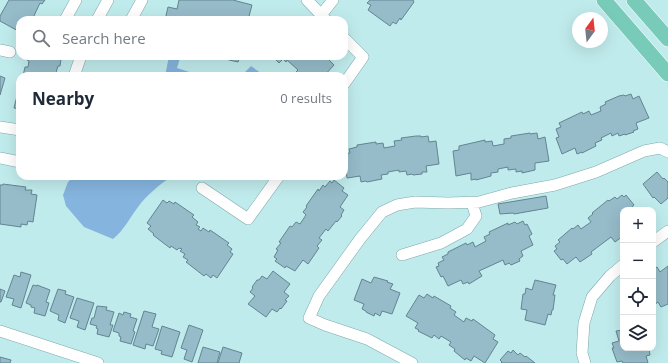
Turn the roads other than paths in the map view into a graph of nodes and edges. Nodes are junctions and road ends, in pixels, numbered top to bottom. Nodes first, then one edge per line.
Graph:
1 (76, 0) edge
2 (108, 0) edge
3 (142, 0) edge
4 (307, 0) edge
5 (332, 0) edge
6 (604, 0) edge
7 (634, 0) edge
8 (67, 16) edge
9 (99, 16) edge
10 (133, 16) edge
11 (323, 16) edge
12 (324, 16) edge
13 (668, 39) edge
14 (348, 42) edge
15 (80, 60) edge
16 (75, 72) edge
17 (668, 74) edge
18 (348, 78) edge
19 (0, 127) edge
20 (16, 129) edge
21 (668, 152) edge
22 (0, 158) edge
23 (16, 161) edge
24 (276, 180) edge
25 (202, 188) dead end
26 (472, 203) junction
27 (668, 231) edge
28 (656, 240) edge
29 (402, 255) dead end
30 (620, 268) edge
31 (0, 331) edge
32 (98, 363) edge
33 (412, 363) edge
34 (585, 363) edge

1 - 8 street
2 - 9 street
3 - 10 street
4 - 11 street
5 - 12 street
6 - 17 main road
7 - 13 main road
14 - 18 street
15 - 16 street
19 - 20 street
21 - 26 street
22 - 23 street
24 - 25 street
26 - 29 street
26 - 33 street
27 - 28 street
30 - 34 street
31 - 32 street

